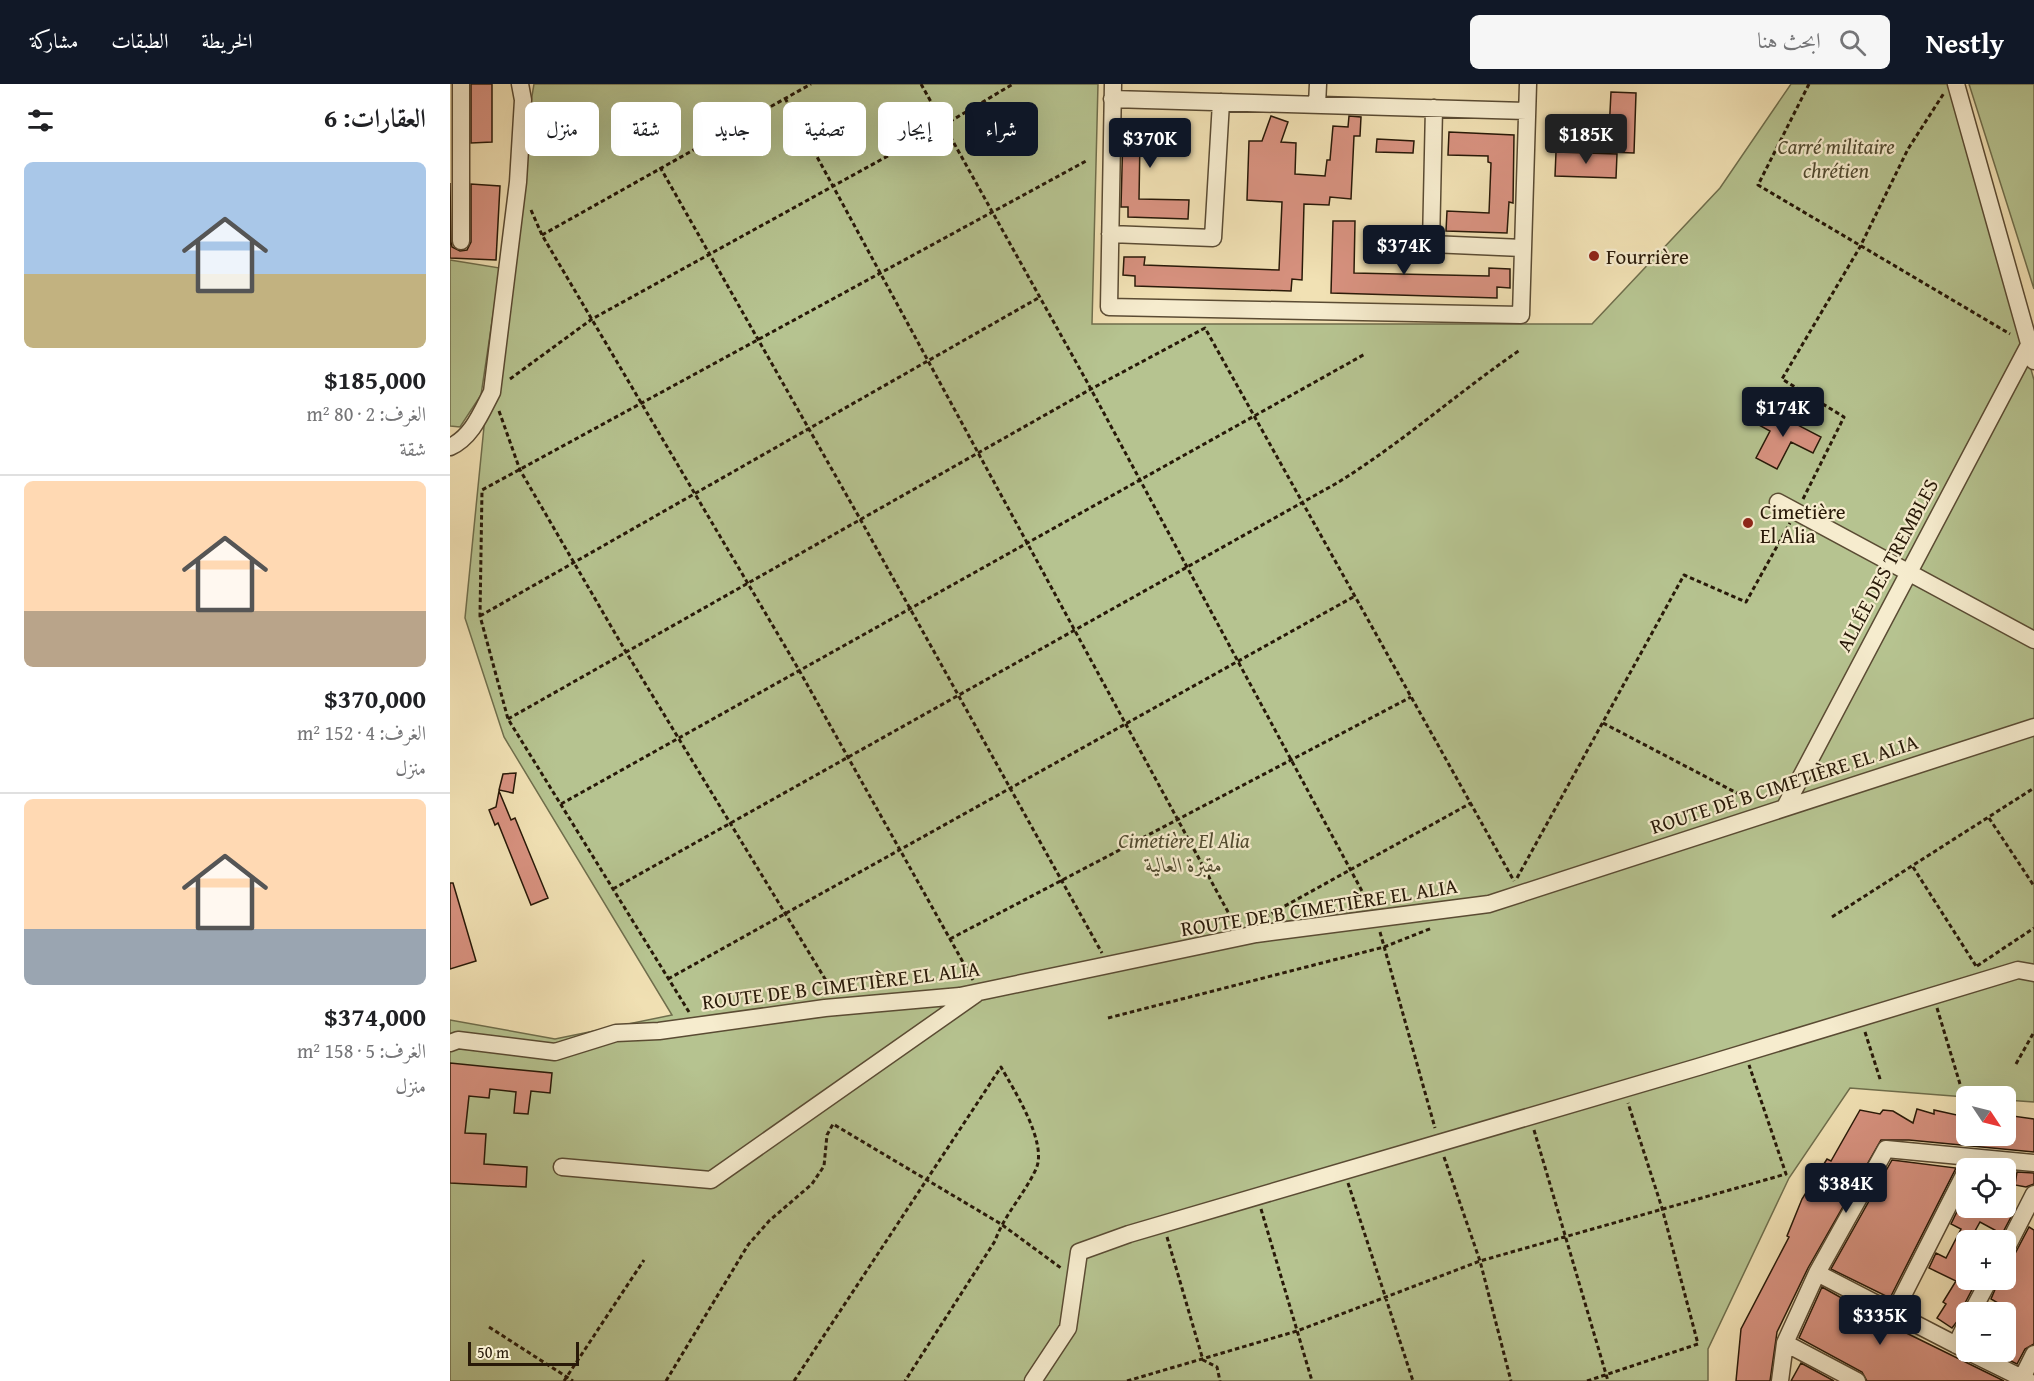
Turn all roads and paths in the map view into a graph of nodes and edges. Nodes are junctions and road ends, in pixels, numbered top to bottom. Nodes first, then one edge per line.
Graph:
1 (461, 84) edge
2 (520, 84) edge
3 (811, 84) edge
4 (921, 84) edge
5 (1013, 84) edge
6 (1318, 84) edge
7 (1528, 84) edge
8 (1809, 84) edge
9 (1950, 84) edge
10 (1956, 84) edge
11 (1113, 91) edge
12 (785, 98) junction
13 (931, 102) edge
14 (1221, 102) junction
15 (1317, 105) junction
16 (1434, 108) junction
17 (1527, 111) junction
18 (953, 120) edge
19 (953, 141) edge
20 (888, 156) edge
21 (1086, 161) dead end
22 (660, 167) junction
23 (518, 182) junction
24 (833, 186) junction
25 (992, 211) junction
26 (1110, 234) junction
27 (542, 235) junction
28 (461, 241) dead end
29 (1860, 246) junction
30 (1522, 248) junction
31 (710, 254) junction
32 (880, 273) junction
33 (1040, 297) junction
34 (592, 319) junction
35 (759, 340) junction
36 (1520, 350) dead end
37 (2032, 353) edge
38 (1365, 354) dead end
39 (928, 361) junction
40 (1091, 389) junction
41 (492, 392) junction
42 (642, 404) junction
43 (1254, 415) junction
44 (809, 429) junction
45 (450, 447) edge
46 (978, 453) junction
47 (520, 470) junction
48 (1140, 479) junction
49 (695, 494) junction
50 (1303, 502) junction
51 (1778, 502) dead end
52 (1796, 512) junction
53 (860, 519) junction
54 (1027, 542) junction
55 (574, 563) junction
56 (1187, 567) junction
57 (1908, 572) junction
58 (748, 583) junction
59 (1355, 596) junction
60 (910, 608) junction
61 (480, 616) junction
62 (1074, 630) junction
63 (2034, 640) edge
64 (626, 652) junction
65 (1238, 662) junction
66 (799, 670) junction
67 (958, 695) junction
68 (1411, 697) junction
69 (508, 719) junction
70 (1603, 723) junction
71 (1126, 724) junction
72 (2034, 727) edge
73 (678, 738) junction
74 (848, 757) junction
75 (1291, 760) junction
76 (1010, 789) junction
77 (2034, 789) edge
78 (1471, 803) junction
79 (561, 804) junction
80 (1778, 809) junction
81 (1989, 818) junction
82 (1178, 820) junction
83 (730, 823) junction
84 (900, 850) junction
85 (1912, 866) junction
86 (1350, 870) junction
87 (1062, 881) junction
88 (1515, 882) junction
89 (2034, 886) edge
90 (613, 889) junction
91 (1506, 898) junction
92 (786, 914) junction
93 (1832, 917) dead end
94 (1377, 918) junction
95 (1259, 920) dead end
96 (1440, 925) dead end
97 (2034, 928) edge
98 (1242, 937) junction
99 (950, 939) junction
100 (1108, 965) junction
101 (1976, 966) junction
102 (1967, 972) dead end
103 (2034, 973) edge
104 (668, 979) junction
105 (980, 992) junction
106 (1933, 995) junction
107 (842, 1006) junction
108 (1861, 1017) junction
109 (1108, 1018) dead end
110 (697, 1026) junction
111 (2034, 1032) edge
112 (450, 1043) edge
113 (1745, 1053) junction
114 (2016, 1064) dead end
115 (1881, 1082) dead end
116 (1960, 1084) dead end
117 (1624, 1089) junction
118 (1530, 1116) junction
119 (1956, 1162) edge
120 (2034, 1163) edge
121 (2016, 1164) edge
122 (562, 1167) dead end
123 (1344, 1170) junction
124 (927, 1182) junction
125 (1956, 1191) edge
126 (2034, 1194) edge
127 (1257, 1196) junction
128 (1662, 1208) junction
129 (1001, 1224) junction
130 (1163, 1224) junction
131 (2016, 1230) edge
132 (1567, 1238) junction
133 (644, 1260) dead end
134 (1817, 1273) junction
135 (1075, 1278) junction
136 (1387, 1299) junction
137 (1893, 1315) junction
138 (489, 1327) dead end
139 (1297, 1331) junction
140 (1785, 1343) junction
141 (1956, 1345) edge
142 (2034, 1354) edge
143 (1203, 1360) junction
144 (1990, 1362) edge
145 (1607, 1376) junction
146 (565, 1379) edge
147 (2025, 1379) edge
148 (573, 1381) edge
149 (666, 1381) edge
150 (794, 1381) edge
151 (905, 1381) edge
152 (1033, 1381) edge
153 (1127, 1381) edge
154 (1220, 1381) edge
155 (1312, 1381) edge
156 (1413, 1381) edge
157 (1587, 1381) edge
158 (1608, 1381) edge
159 (1780, 1381) edge
160 (1857, 1381) edge

1 - 28 street
2 - 23 street
3 - 12 path
4 - 13 path
5 - 18 path
6 - 15 street
7 - 17 street
8 - 29 path
9 - 29 path
10 - 37 street
11 - 14 street
11 - 26 street
12 - 22 path
12 - 24 path
14 - 15 street
14 - 26 street
15 - 16 street
16 - 17 street
16 - 30 street
17 - 30 street
19 - 25 path
20 - 24 path
21 - 25 path
22 - 27 path
22 - 31 path
23 - 27 path
23 - 41 street
24 - 31 path
24 - 32 path
25 - 32 path
25 - 33 path
26 - 30 street
27 - 34 path
29 - 37 path
29 - 52 path
31 - 34 path
31 - 35 path
32 - 35 path
32 - 39 path
33 - 39 path
33 - 40 path
34 - 41 path
34 - 42 path
35 - 42 path
35 - 44 path
36 - 50 path
37 - 57 street, ALLÉE DES TREMBLES
38 - 43 path
39 - 44 path
39 - 46 path
40 - 43 path
40 - 46 path
40 - 48 path
41 - 45 street
41 - 47 path
42 - 47 path
42 - 49 path
43 - 48 path
43 - 50 path
44 - 49 path
44 - 53 path
46 - 53 path
46 - 54 path
47 - 55 path
47 - 61 path
48 - 54 path
48 - 56 path
49 - 55 path
49 - 58 path
50 - 56 path
50 - 59 path
51 - 52 street
52 - 57 street
52 - 70 path
53 - 58 path
53 - 60 path
54 - 60 path
54 - 62 path
55 - 61 path
55 - 64 path
56 - 62 path
56 - 65 path
57 - 63 street
57 - 80 street, ALLÉE DES TREMBLES
58 - 64 path
58 - 66 path
59 - 65 path
59 - 68 path
60 - 66 path
60 - 67 path
61 - 69 path
62 - 67 path
62 - 71 path
64 - 69 path
64 - 73 path
65 - 71 path
65 - 75 path
66 - 73 path
66 - 74 path
67 - 74 path
67 - 76 path
68 - 75 path
68 - 78 path
69 - 79 path
70 - 80 path
70 - 88 path
71 - 76 path
71 - 82 path
72 - 80 street, ROUTE DE B CIMETIÈRE EL ALIA
73 - 79 path
73 - 83 path
74 - 83 path
74 - 84 path
75 - 82 path
75 - 86 path
76 - 84 path
76 - 87 path
77 - 81 path
78 - 86 path
78 - 88 path
79 - 90 path
80 - 91 street, ROUTE DE B CIMETIÈRE EL ALIA
81 - 85 path
81 - 89 path
82 - 87 path
82 - 98 path
83 - 90 path
83 - 92 path
84 - 92 path
84 - 99 path
85 - 93 path
85 - 101 path
86 - 94 path
86 - 95 path
87 - 99 path
87 - 100 path
88 - 91 path
90 - 104 path
91 - 94 street, ROUTE DE B CIMETIÈRE EL ALIA
92 - 104 path
92 - 107 path
94 - 98 street, ROUTE DE B CIMETIÈRE EL ALIA
96 - 109 path
97 - 101 path
98 - 100 street, ROUTE DE B CIMETIÈRE EL ALIA
99 - 105 path
100 - 105 street, ROUTE DE B CIMETIÈRE EL ALIA
101 - 102 path
103 - 106 street
104 - 110 path
105 - 107 street, ROUTE DE B CIMETIÈRE EL ALIA
105 - 122 street
106 - 108 street
106 - 116 path
107 - 110 street, ROUTE DE B CIMETIÈRE EL ALIA
108 - 113 street
108 - 115 path
110 - 112 street, ROUTE DE B CIMETIÈRE EL ALIA
111 - 114 path
113 - 117 street
113 - 128 path
117 - 118 street
117 - 128 path
118 - 123 street
118 - 132 path
119 - 134 street
120 - 121 street
123 - 127 street
123 - 136 path
124 - 129 path
124 - 129 path
124 - 149 path
124 - 150 path
125 - 137 street
126 - 131 street
127 - 130 street
127 - 139 path
128 - 132 path
128 - 145 path
129 - 135 path
129 - 151 path
130 - 135 street
130 - 143 path
132 - 136 path
132 - 145 path
133 - 146 path
134 - 137 street
134 - 140 street
135 - 152 street
136 - 139 path
136 - 156 path
137 - 141 street
138 - 146 path
139 - 143 path
139 - 155 path
140 - 159 street
140 - 160 street
142 - 147 street
143 - 153 path
143 - 154 path
144 - 147 street
145 - 157 path
145 - 158 path
146 - 148 path

